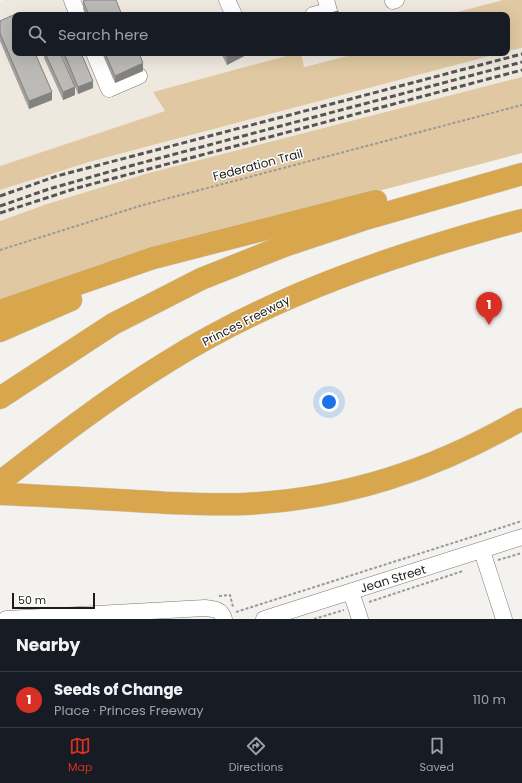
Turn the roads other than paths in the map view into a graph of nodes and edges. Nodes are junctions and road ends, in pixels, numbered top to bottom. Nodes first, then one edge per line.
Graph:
1 (72, 0) edge
2 (227, 0) edge
3 (238, 0) edge
4 (326, 0) edge
5 (77, 12) edge
6 (233, 12) edge
7 (243, 12) edge
8 (325, 12) edge
9 (95, 56) edge
10 (139, 76) dead end
11 (522, 169) edge
12 (522, 174) edge
13 (522, 220) edge
14 (217, 243) junction
15 (0, 311) edge
16 (0, 331) edge
17 (0, 398) edge
18 (522, 419) edge
19 (0, 482) edge
20 (0, 494) edge
21 (522, 537) edge
22 (484, 557) junction
23 (356, 606) edge
24 (102, 616) edge
25 (230, 616) edge
26 (6, 619) edge
27 (264, 619) edge
28 (504, 619) edge

1 - 5 street
2 - 6 street
3 - 7 street
4 - 8 street
9 - 10 street
11 - 14 highway
12 - 17 highway
13 - 19 highway, Princes Freeway
14 - 15 highway
14 - 16 highway
18 - 20 highway
21 - 22 street, Jean Street
22 - 23 street, Jean Street
22 - 28 street
23 - 27 street, Jean Street
24 - 25 street
24 - 26 street

